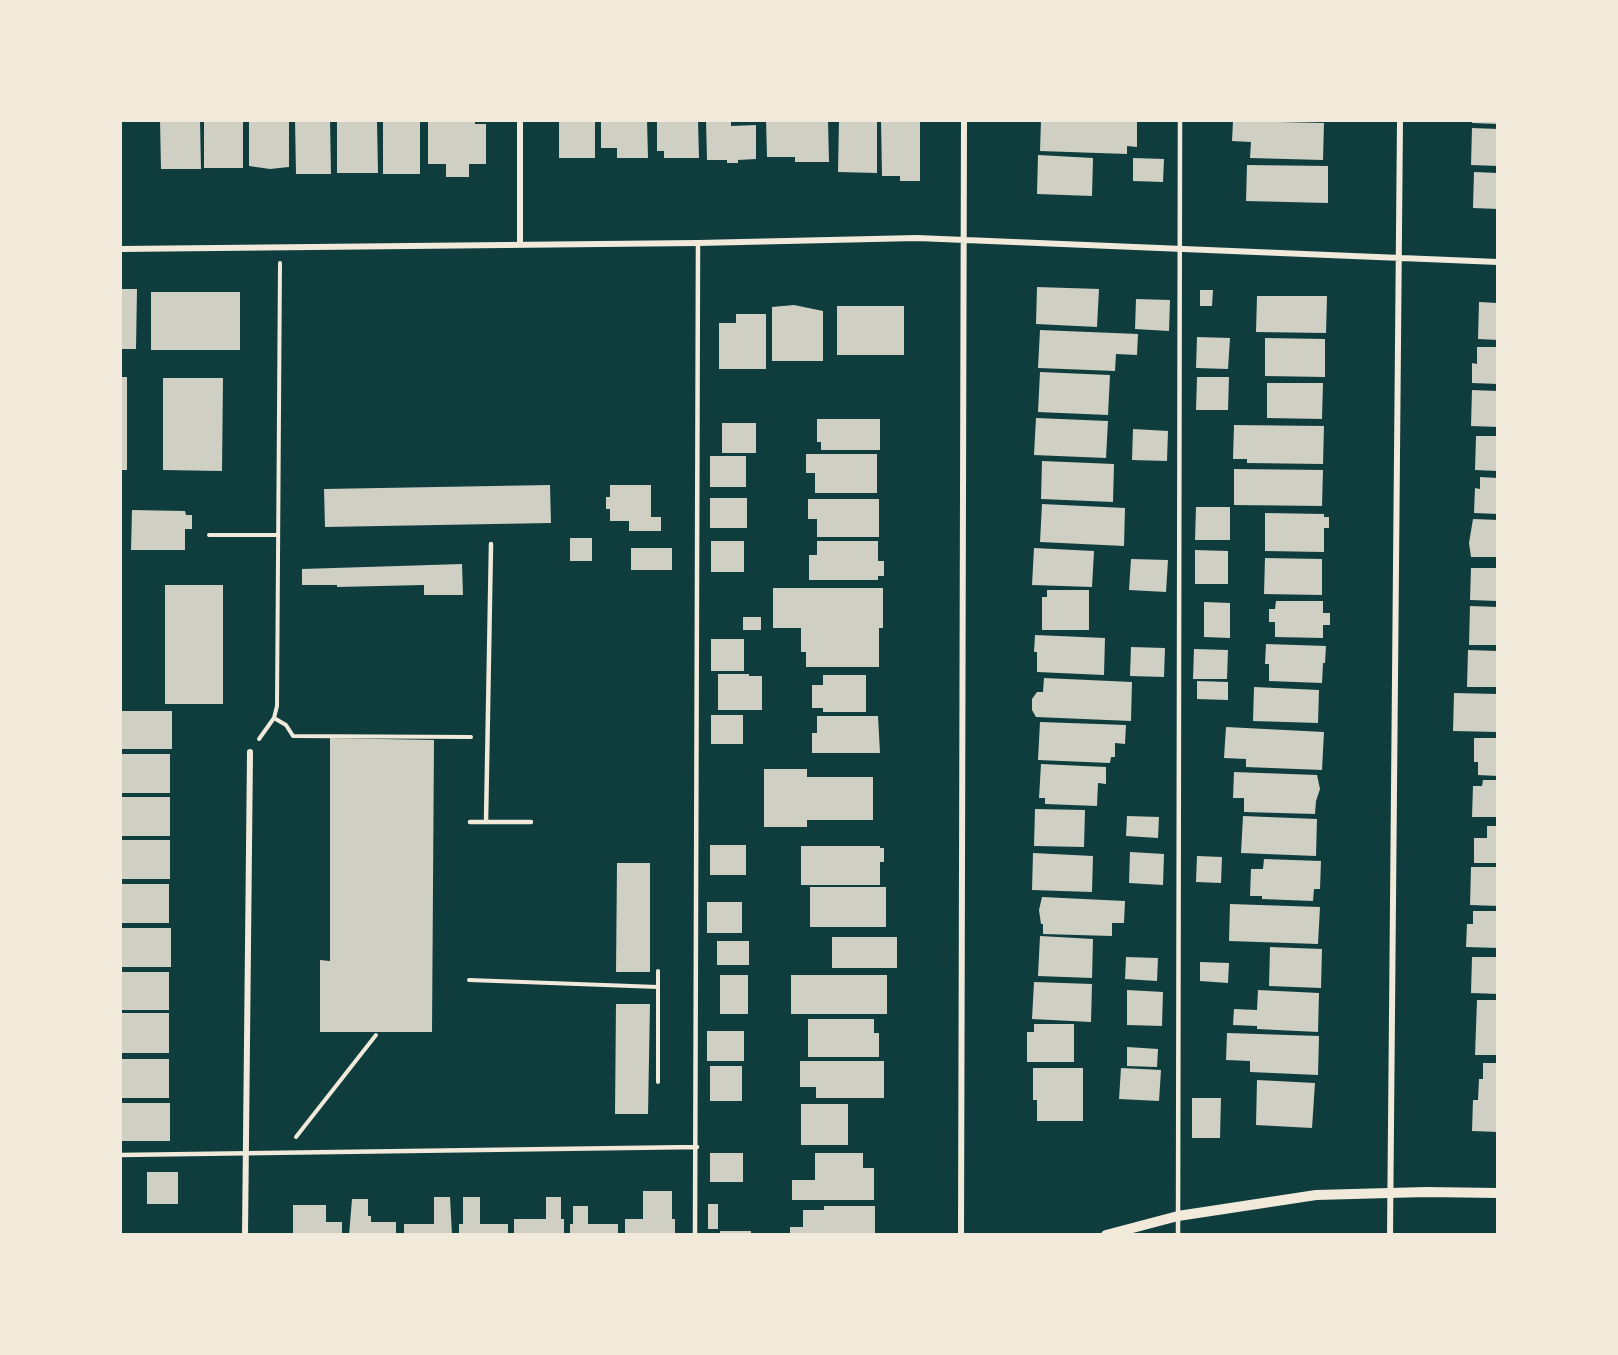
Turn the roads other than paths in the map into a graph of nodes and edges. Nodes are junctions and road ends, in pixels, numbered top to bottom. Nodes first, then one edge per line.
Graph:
1 (520, 120) edge
2 (964, 120) edge
3 (1180, 120) edge
4 (1400, 120) edge
5 (963, 239) junction
6 (698, 243) junction
7 (520, 244) junction
8 (120, 249) edge
9 (1179, 250) junction
10 (1399, 258) junction
11 (1498, 262) edge
12 (491, 544) dead end
13 (250, 752) road end
14 (470, 822) dead end
15 (486, 822) junction
16 (531, 822) dead end
17 (697, 1147) junction
18 (246, 1153) junction
19 (120, 1155) edge
20 (1391, 1192) junction
21 (1498, 1193) edge
22 (1178, 1216) junction
23 (245, 1235) edge
24 (695, 1235) edge
25 (962, 1235) edge
26 (1106, 1235) edge
27 (1178, 1235) edge
28 (1390, 1235) edge

1 - 7 street
2 - 5 street
3 - 9 lane
4 - 10 street
5 - 6 street
5 - 9 street
5 - 25 street
6 - 7 street
6 - 17 lane
7 - 8 street
9 - 10 street
9 - 22 lane
10 - 11 street
10 - 20 street
12 - 15 lane
13 - 18 street
14 - 15 lane
15 - 16 lane
17 - 18 lane
17 - 24 lane
18 - 19 lane
18 - 23 street
20 - 21 street
20 - 22 street
20 - 28 street
22 - 26 street
22 - 27 lane

